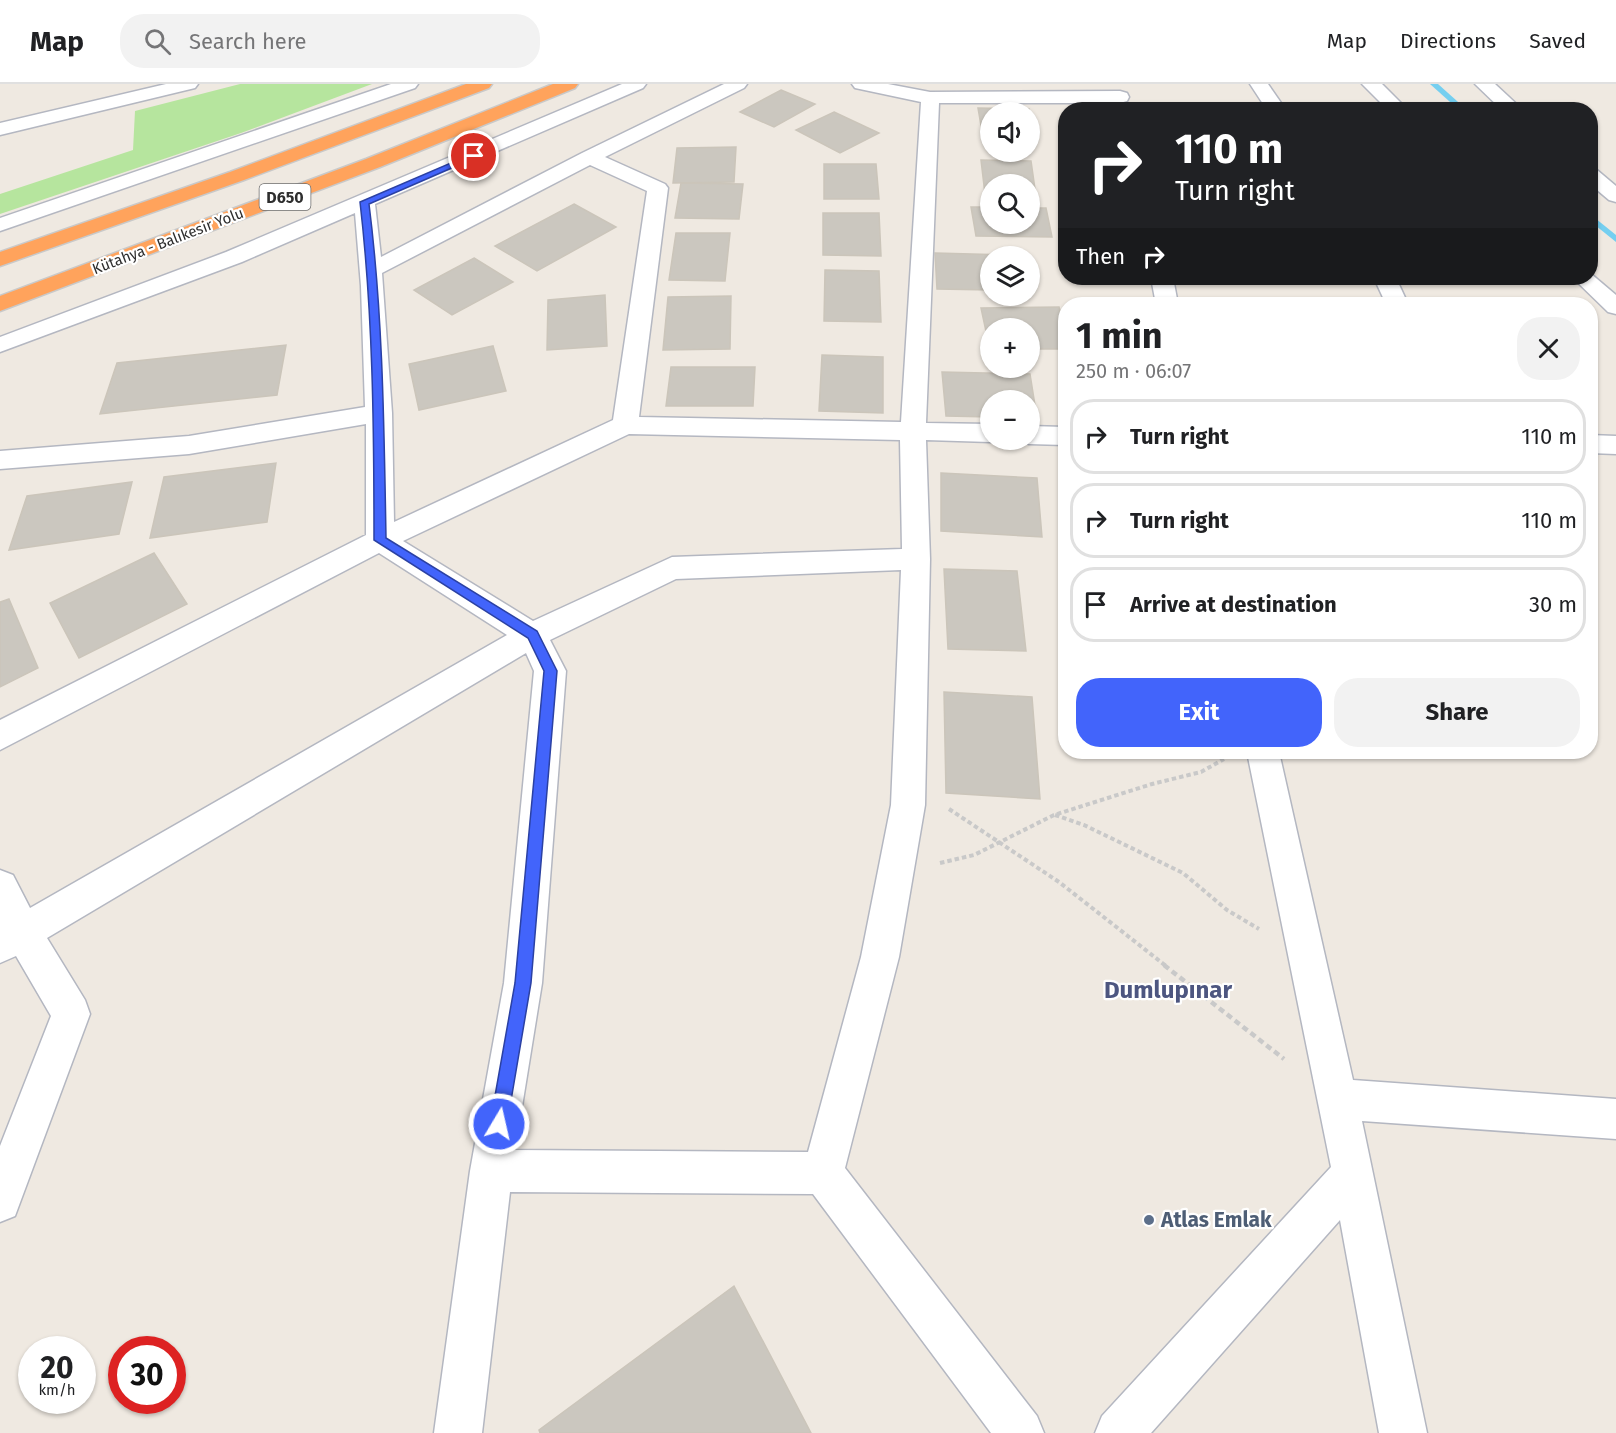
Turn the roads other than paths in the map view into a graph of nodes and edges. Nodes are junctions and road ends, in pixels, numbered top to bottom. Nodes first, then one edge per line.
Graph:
1 (189, 84) edge
2 (410, 84) edge
3 (483, 84) edge
4 (569, 84) edge
5 (637, 84) edge
6 (738, 84) edge
7 (861, 84) edge
8 (1259, 84) edge
9 (1371, 84) edge
10 (1484, 84) edge
11 (160, 88) edge
12 (1121, 97) edge
13 (930, 98) junction
14 (1271, 102) edge
15 (1390, 102) edge
16 (1505, 102) edge
17 (0, 129) edge
18 (589, 157) junction
19 (1598, 181) edge
20 (1616, 196) edge
21 (364, 202) junction
22 (0, 225) edge
23 (0, 259) edge
24 (372, 270) junction
25 (1592, 285) edge
26 (0, 304) edge
27 (1616, 306) edge
28 (0, 345) edge
29 (379, 413) junction
30 (625, 425) junction
31 (913, 431) junction
32 (980, 434) edge
33 (1040, 435) edge
34 (1058, 436) edge
35 (1598, 444) edge
36 (1616, 445) edge
37 (0, 460) edge
38 (380, 540) junction
39 (916, 559) junction
40 (532, 635) junction
41 (0, 736) edge
42 (1249, 759) edge
43 (0, 887) edge
44 (11, 939) edge
45 (1337, 1099) junction
46 (1616, 1119) edge
47 (491, 1171) junction
48 (823, 1173) junction
49 (1353, 1174) junction
50 (0, 1201) edge
51 (458, 1433) edge
52 (1020, 1433) edge
53 (1119, 1433) edge
54 (1403, 1433) edge

1 - 11 street
2 - 22 street
3 - 23 highway, D650
4 - 26 highway, Kütahya - Balıkesir Yolu / D650
5 - 21 street
6 - 18 street
7 - 13 street
8 - 14 street
9 - 15 street
10 - 16 street
11 - 17 street
12 - 13 street
13 - 31 street
18 - 24 street
18 - 30 street
19 - 20 street
21 - 24 street
21 - 28 street
24 - 29 street
25 - 27 street
29 - 37 street
29 - 38 street
30 - 31 street
30 - 38 street
31 - 32 street
31 - 39 street
33 - 34 street
35 - 36 street
38 - 40 street
38 - 41 street
39 - 40 street
39 - 48 street
40 - 44 street
40 - 47 street
42 - 45 street
43 - 44 street
44 - 50 street
45 - 46 street
45 - 49 street
47 - 48 street
47 - 51 street
48 - 52 street
49 - 53 street
49 - 54 street

